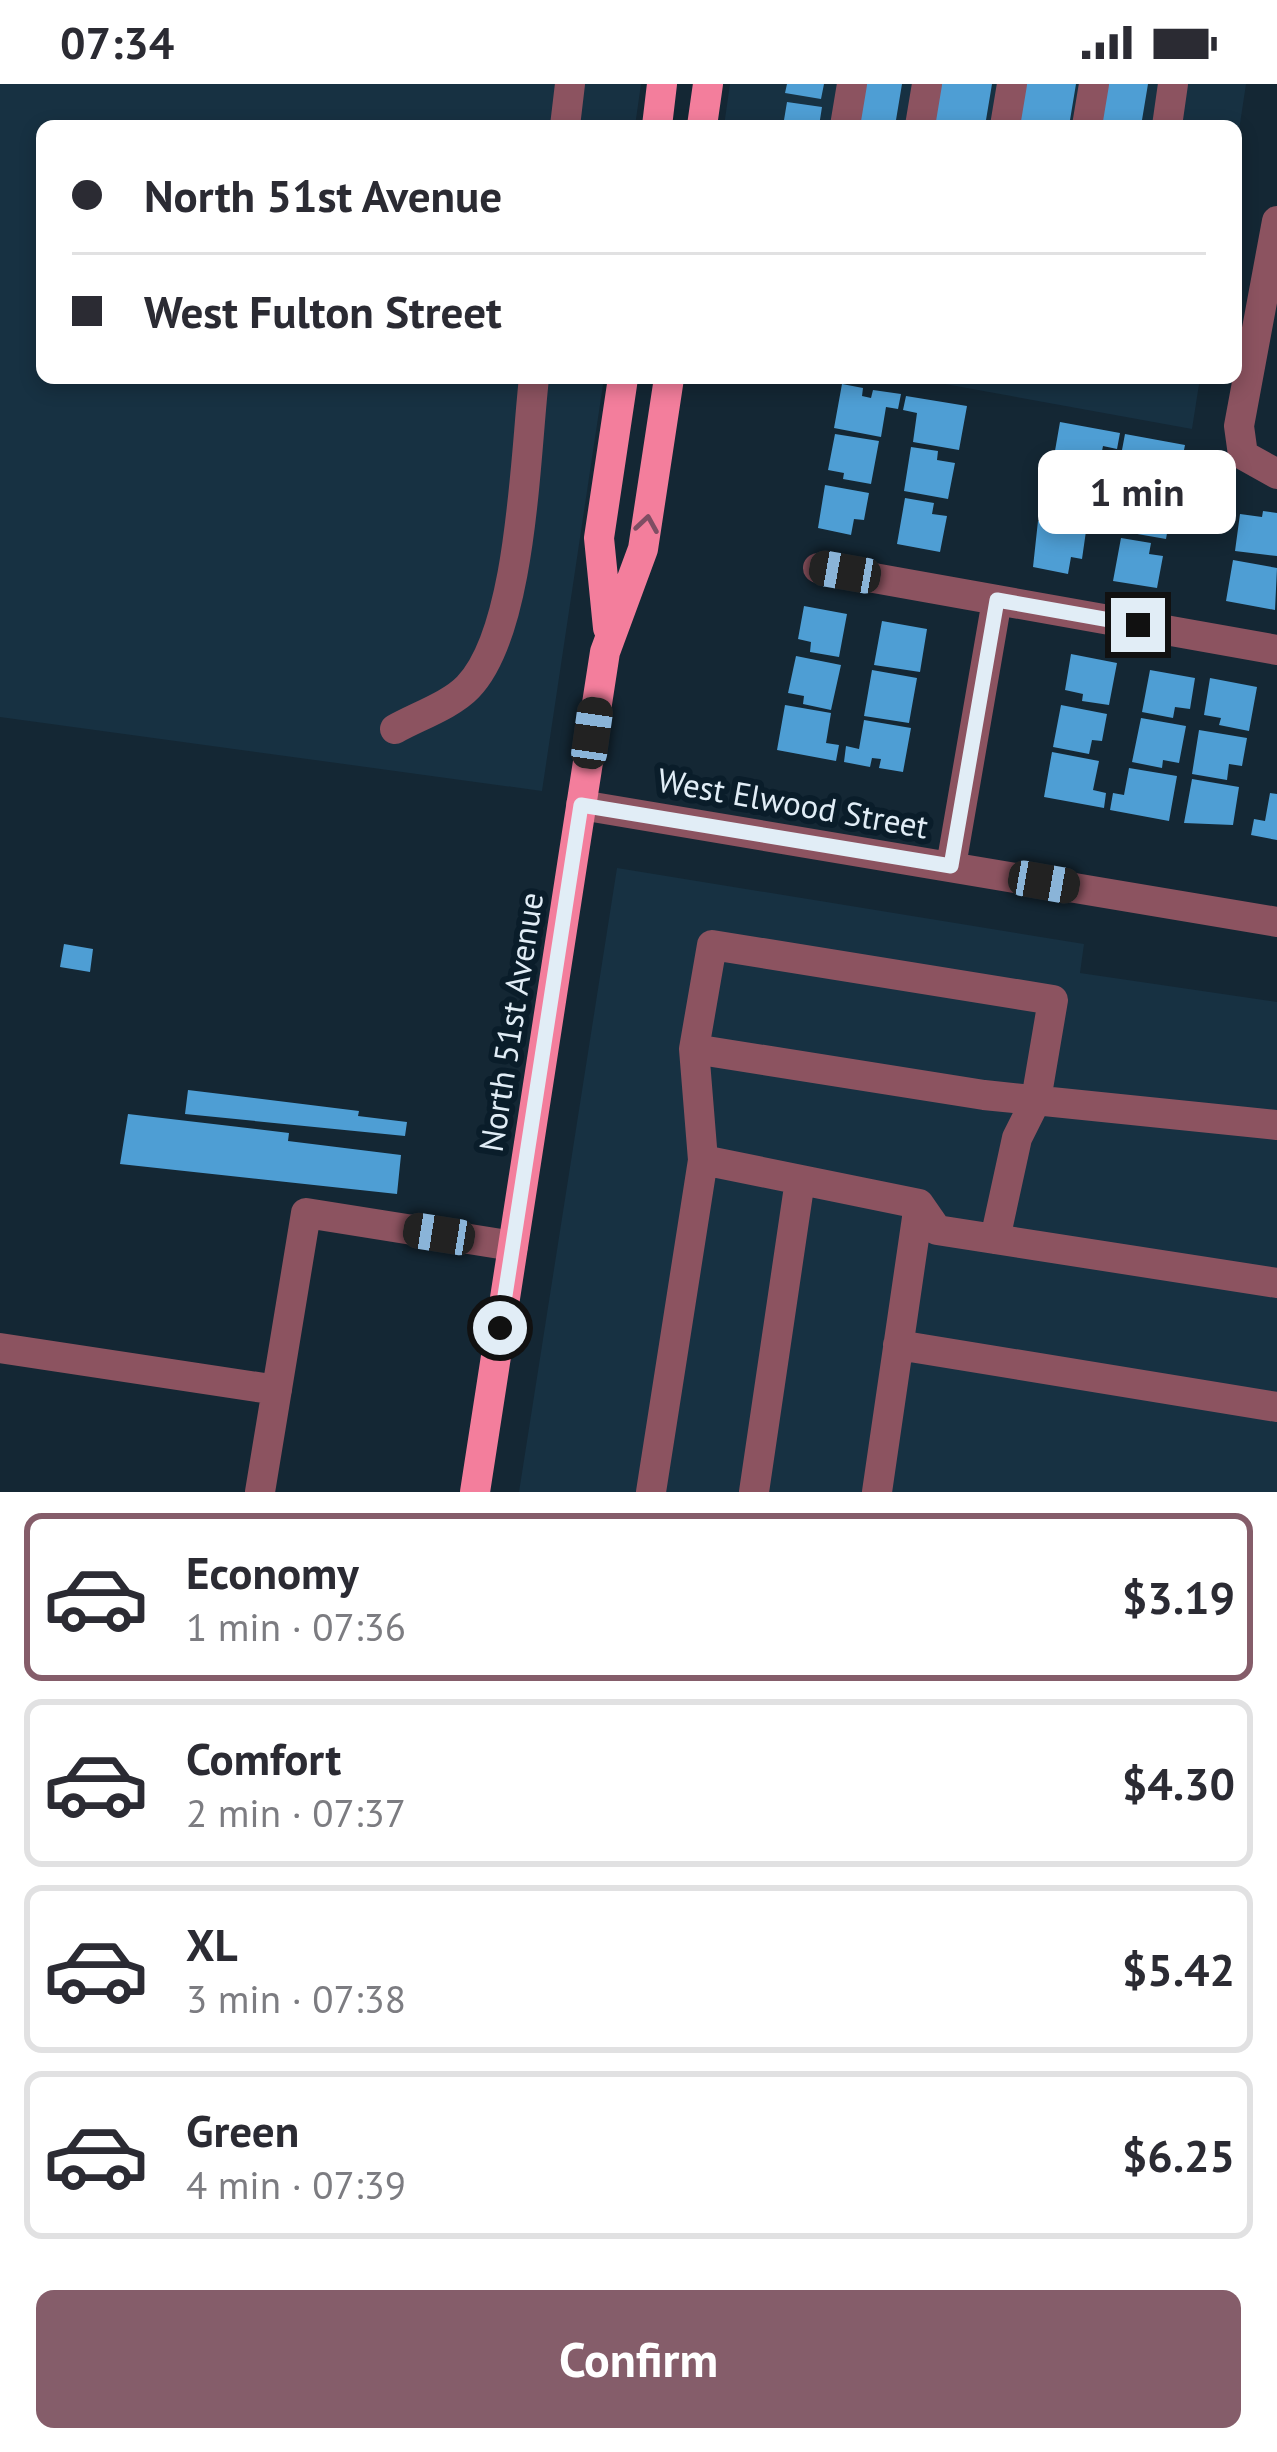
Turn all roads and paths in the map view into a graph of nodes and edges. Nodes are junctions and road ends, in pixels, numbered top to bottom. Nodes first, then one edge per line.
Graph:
1 (570, 84) edge
2 (662, 84) edge
3 (708, 84) edge
4 (852, 84) edge
5 (927, 84) edge
6 (1012, 84) edge
7 (1094, 84) edge
8 (1173, 84) edge
9 (566, 120) edge
10 (658, 120) edge
11 (704, 120) edge
12 (846, 120) edge
13 (921, 120) edge
14 (1006, 120) edge
15 (1088, 120) edge
16 (1168, 120) edge
17 (1277, 222) edge
18 (533, 384) edge
19 (622, 384) edge
20 (668, 384) edge
21 (1277, 474) edge
22 (818, 568) dead end
23 (997, 600) junction
24 (608, 634) junction
25 (1277, 650) edge
26 (394, 729) dead end
27 (581, 805) junction
28 (951, 866) junction
29 (1277, 922) edge
30 (694, 1048) junction
31 (1036, 1100) junction
32 (1277, 1125) edge
33 (704, 1160) junction
34 (800, 1180) junction
35 (919, 1204) junction
36 (995, 1239) junction
37 (513, 1246) junction
38 (1277, 1283) edge
39 (898, 1345) junction
40 (0, 1348) edge
41 (277, 1390) junction
42 (1277, 1406) edge
43 (260, 1492) edge
44 (475, 1492) edge
45 (651, 1492) edge
46 (754, 1492) edge
47 (877, 1492) edge

1 - 9 street
2 - 10 main road
3 - 11 main road
4 - 12 street
5 - 13 street
6 - 14 street
7 - 15 street
8 - 16 street
17 - 21 street
18 - 26 street
19 - 24 main road
24 -> 20 main road
22 - 23 street
23 - 25 street
23 - 28 street
24 - 27 main road, North 51st Avenue
27 - 28 street, West Elwood Street
27 - 37 main road, North 51st Avenue
28 - 29 street, West Elwood Street
30 - 31 street
30 - 31 street
30 - 33 street
31 - 32 street
31 - 36 street
33 - 34 street
33 - 45 street
34 - 35 street
34 - 46 street
35 - 36 street
35 - 39 street
36 - 38 street
37 - 41 street
37 - 44 main road, North 51st Avenue
39 - 42 street
39 - 47 street
40 - 41 street
41 - 43 street

